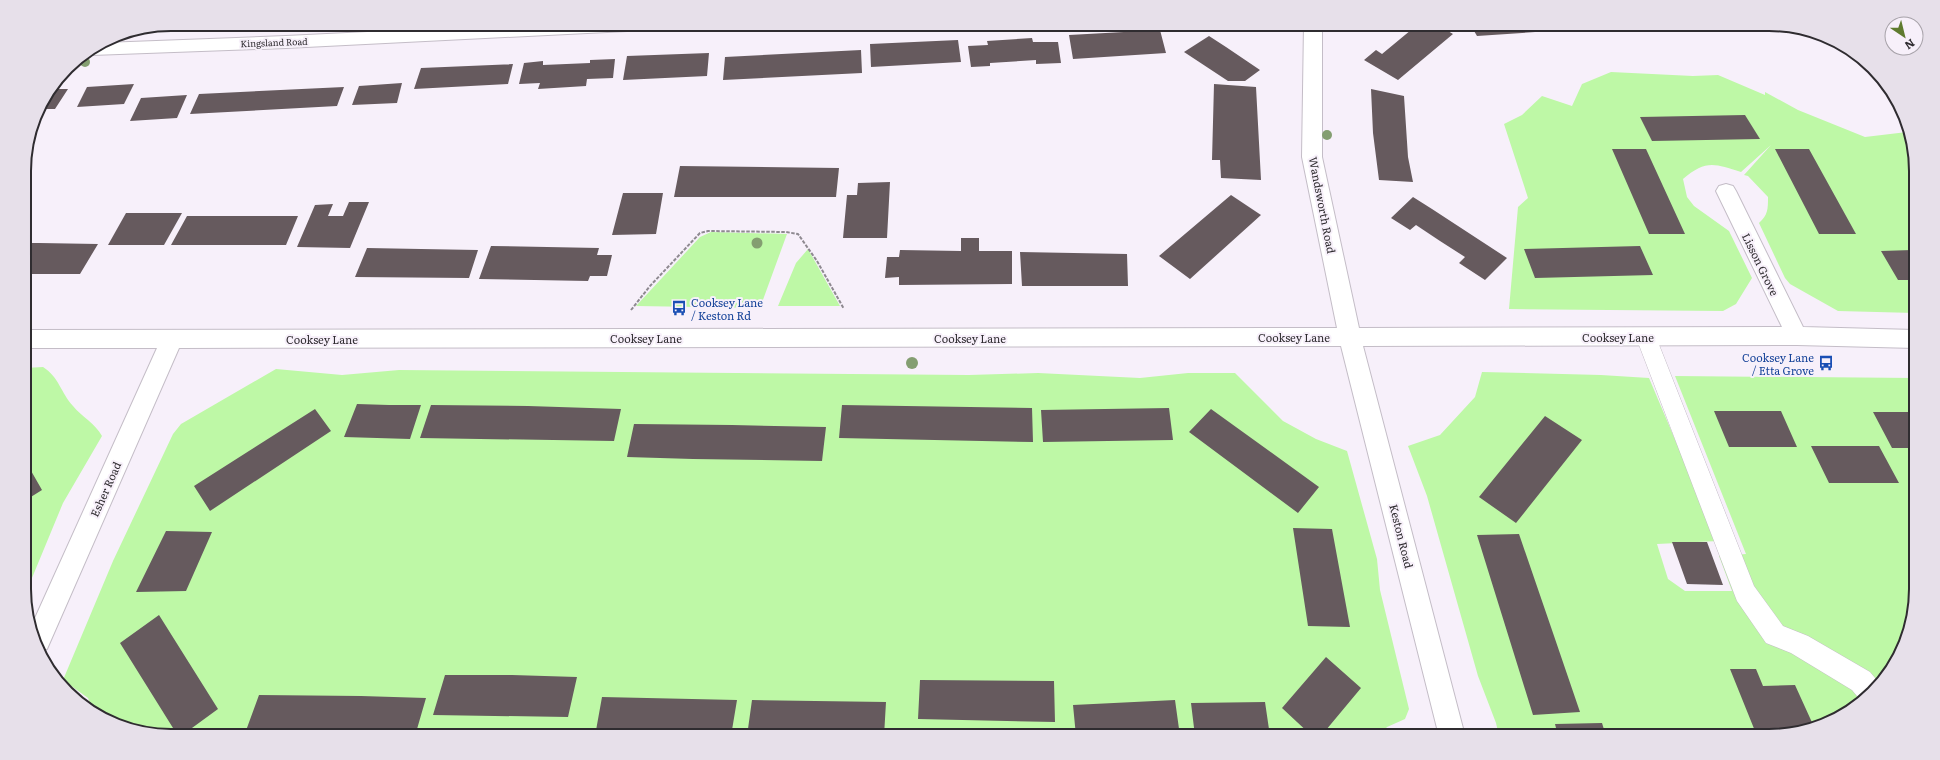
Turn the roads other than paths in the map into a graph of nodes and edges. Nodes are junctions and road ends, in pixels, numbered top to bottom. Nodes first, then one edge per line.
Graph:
1 (290, 31) edge
2 (507, 31) edge
3 (1313, 31) edge
4 (286, 42) junction
5 (103, 49) edge
6 (1726, 191) dead end
7 (1797, 336) junction
8 (1350, 337) junction
9 (1646, 337) junction
10 (31, 339) edge
11 (172, 339) junction
12 (1909, 339) edge
13 (39, 637) edge
14 (1867, 689) edge
15 (1450, 729) edge

1 - 4 street
2 - 4 street, Kingsland Road
3 - 8 street, Wandsworth Road
4 - 5 street, Kingsland Road
6 - 7 street, Lisson Grove
7 - 9 street, Cooksey Lane
7 - 12 street, Cooksey Lane
8 - 9 street, Cooksey Lane
8 - 11 street, Cooksey Lane
8 - 15 street, Keston Road
9 - 14 lane
10 - 11 street, Cooksey Lane
11 - 13 street, Esher Road

